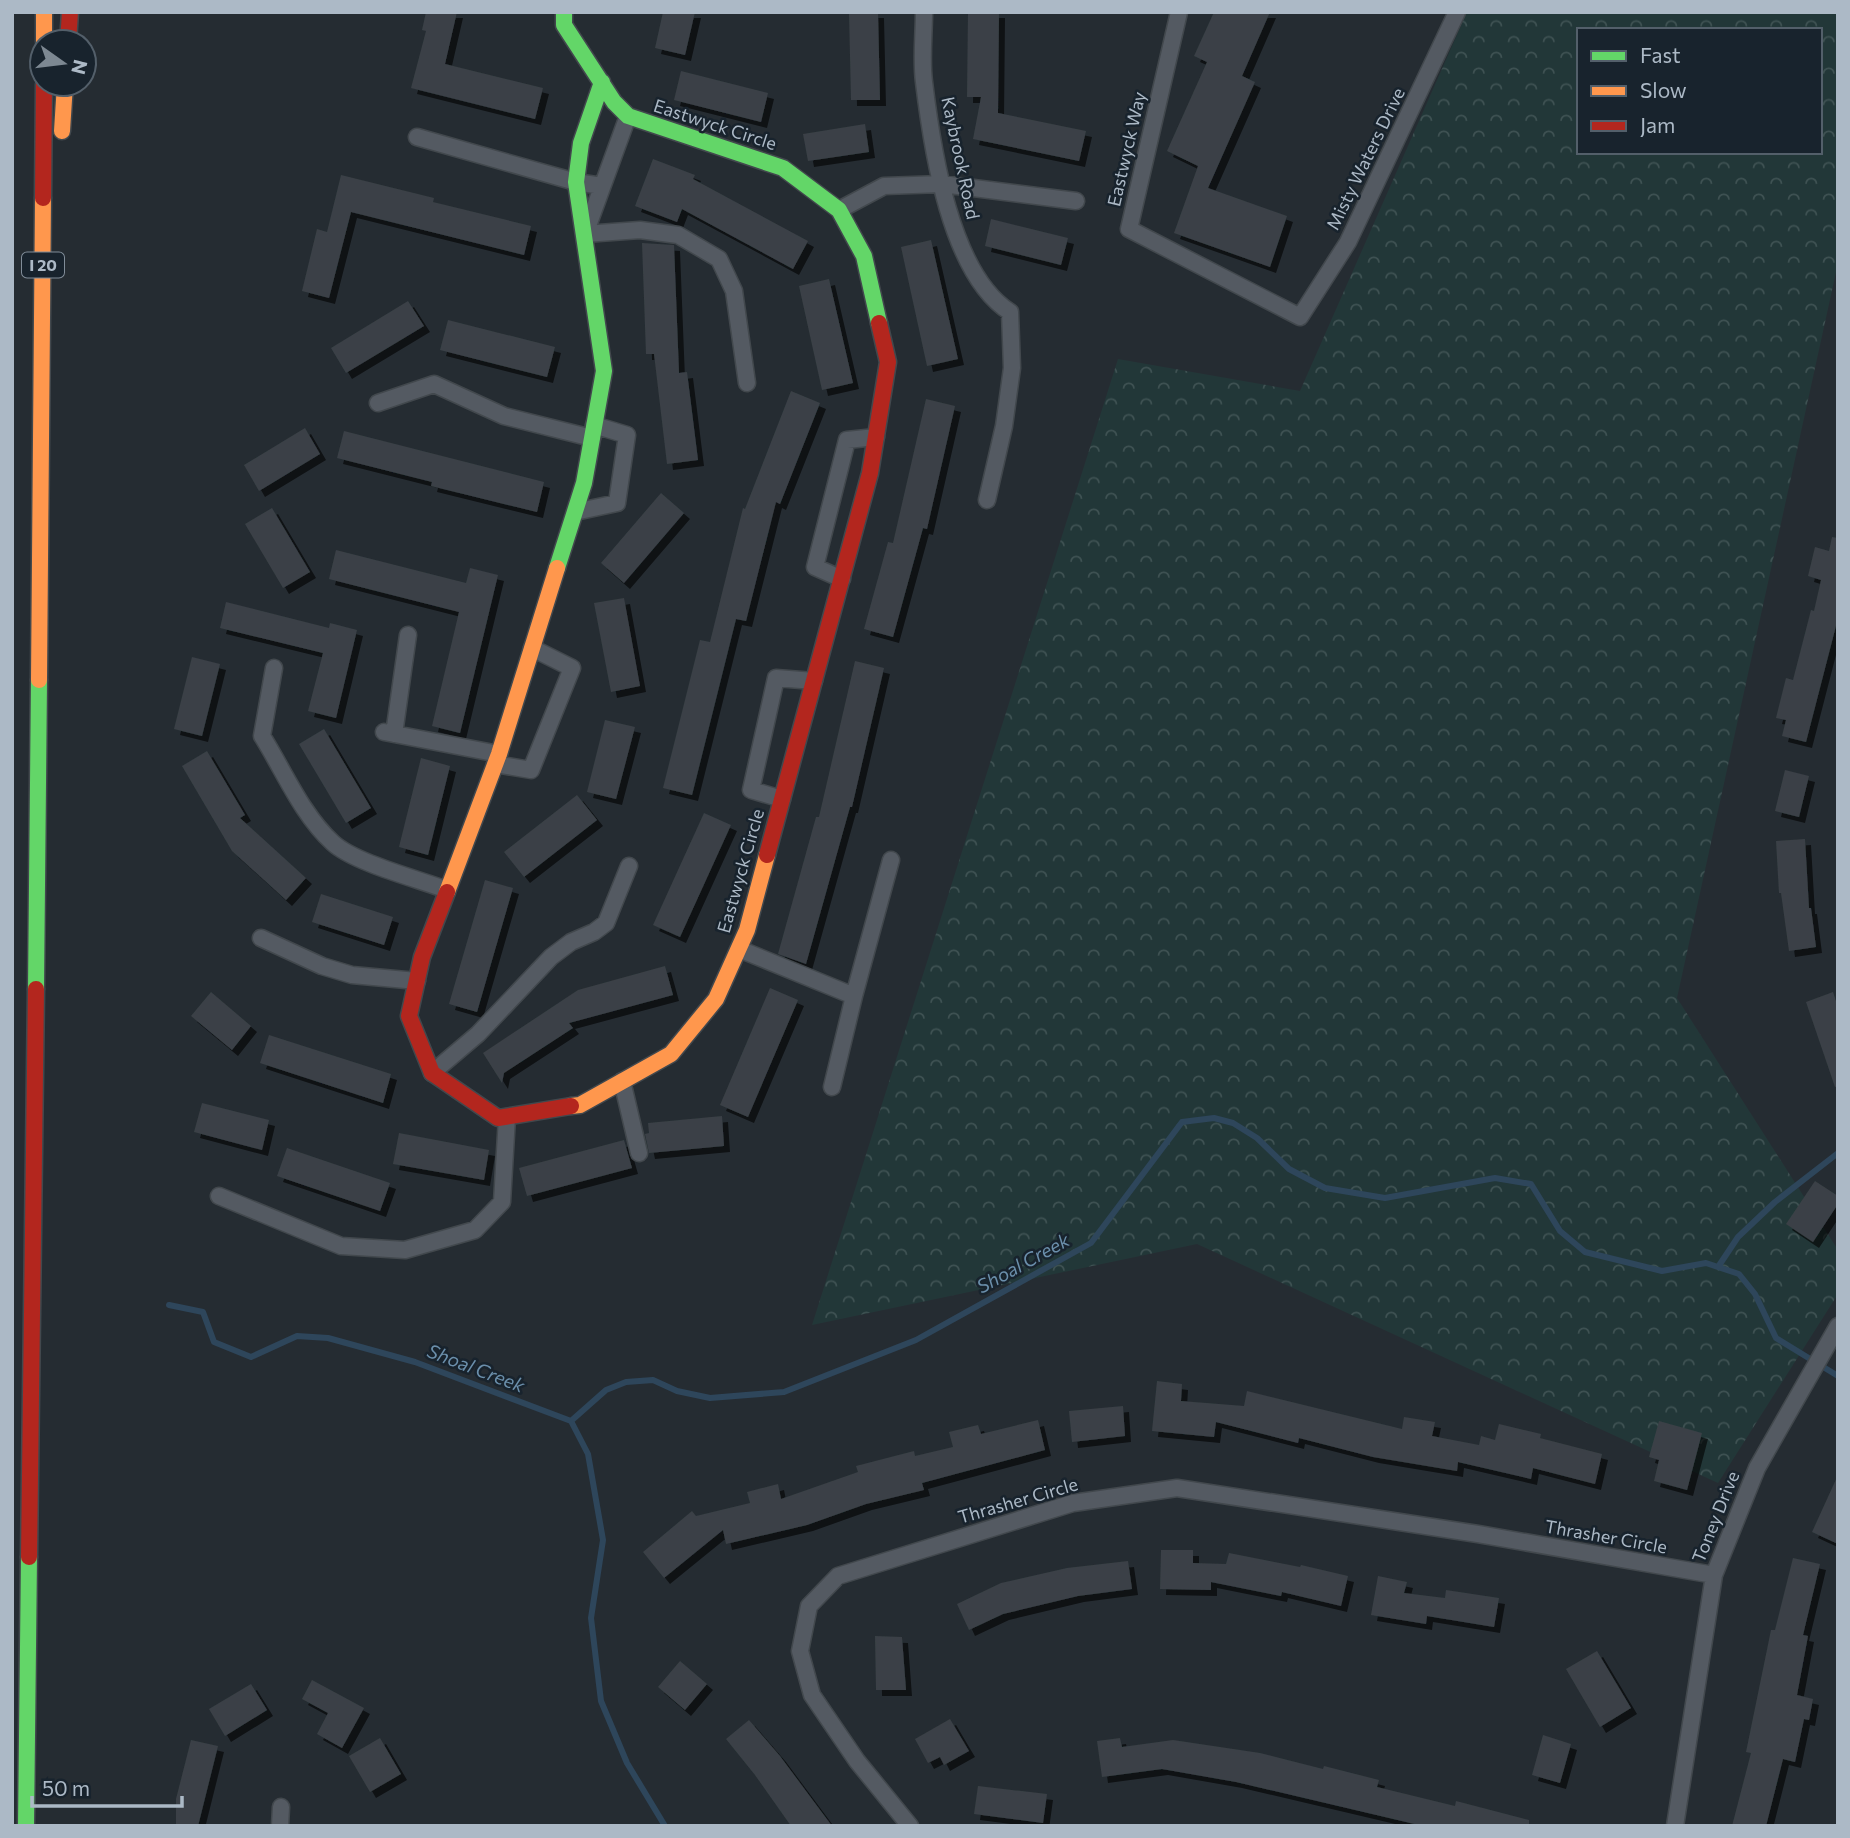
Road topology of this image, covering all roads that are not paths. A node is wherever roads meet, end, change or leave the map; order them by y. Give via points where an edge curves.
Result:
1 (564, 12) edge
2 (924, 12) edge
3 (1178, 12) edge
4 (1457, 12) edge
5 (602, 82) junction
6 (44, 98) edge
7 (64, 98) edge
8 (628, 116) junction
9 (417, 137) dead end
10 (61, 153) dead end
11 (59, 181) dead end
12 (576, 182) junction
13 (942, 184) junction
14 (602, 186) junction
15 (1076, 201) dead end
16 (839, 210) junction
17 (585, 234) junction
18 (1300, 317) joint
19 (747, 383) dead end
20 (378, 403) dead end
21 (593, 431) junction
22 (876, 437) junction
23 (42, 446) junction
24 (987, 500) dead end
25 (575, 512) junction
26 (842, 579) junction
27 (408, 635) dead end
28 (532, 648) junction
29 (274, 668) dead end
30 (814, 681) junction
31 (497, 759) junction
32 (782, 799) junction
33 (891, 860) dead end
34 (629, 866) dead end
35 (447, 890) junction
36 (261, 938) dead end
37 (738, 949) junction
38 (417, 981) junction
39 (854, 996) junction
40 (432, 1073) junction
41 (622, 1082) junction
42 (832, 1087) dead end
43 (507, 1117) junction
44 (639, 1153) dead end
45 (219, 1196) dead end
46 (1838, 1326) edge
47 (1714, 1575) junction
48 (281, 1807) dead end
49 (26, 1826) edge
50 (281, 1826) edge
51 (910, 1826) edge
52 (1675, 1826) edge

1 - 5 main road via 564,25
2 - 13 street, Kaybrook Road via 924,80
3 - 18 street, Eastwyck Way via 1129,229
4 - 18 street, Misty Waters Drive via 1348,242
5 - 8 main road
5 - 12 main road via 581,143
6 - 23 main road, I 20
7 - 10 main road
8 - 14 street, Eastwyck Circle
8 - 16 main road, Eastwyck Circle via 783,168
9 - 12 street
11 - 23 main road
12 - 14 street
12 - 17 main road
13 - 15 street
13 - 16 street via 884,186
13 - 24 street, Kaybrook Road via 969,264 996,303 1010,312 1010,380
14 - 17 street, Eastwyck Circle
16 - 22 main road, Eastwyck Circle via 864,256 888,362
17 - 19 street via 640,230 678,235 719,259 734,291
17 - 21 main road, Eastwyck Circle via 604,371
20 - 21 street via 434,384 504,416
21 - 25 main road, Eastwyck Circle
21 - 25 street via 627,435 617,503
22 - 26 main road, Eastwyck Circle
22 - 26 street via 847,440 815,567
23 - 49 main road, I 20
25 - 28 main road, Eastwyck Circle
26 - 30 main road, Eastwyck Circle
27 - 31 street via 389,733
28 - 31 main road, Eastwyck Circle
28 - 31 street via 572,668 531,770
29 - 35 street via 262,736 308,813 334,844 372,864
30 - 32 main road, Eastwyck Circle
30 - 32 street via 776,678 751,790
31 - 35 main road, Eastwyck Circle
32 - 37 main road, Eastwyck Circle
33 - 39 street
34 - 40 street via 606,923 551,957 478,1034
35 - 38 main road, Eastwyck Circle
36 - 38 street via 352,975
37 - 39 street
37 - 41 main road, Eastwyck Circle via 716,999 671,1054
38 - 40 main road, Eastwyck Circle via 409,1016
39 - 42 street
40 - 43 main road via 498,1118
41 - 43 main road, Eastwyck Circle via 580,1105
41 - 44 street
43 - 45 street via 502,1202 475,1230 405,1250 341,1246
46 - 47 street, Toney Drive via 1757,1468
47 - 51 street, Thrasher Circle via 1177,1488 1073,1503 838,1577 809,1605 800,1651 812,1695 857,1761
47 - 52 street, Toney Drive
48 - 50 street

